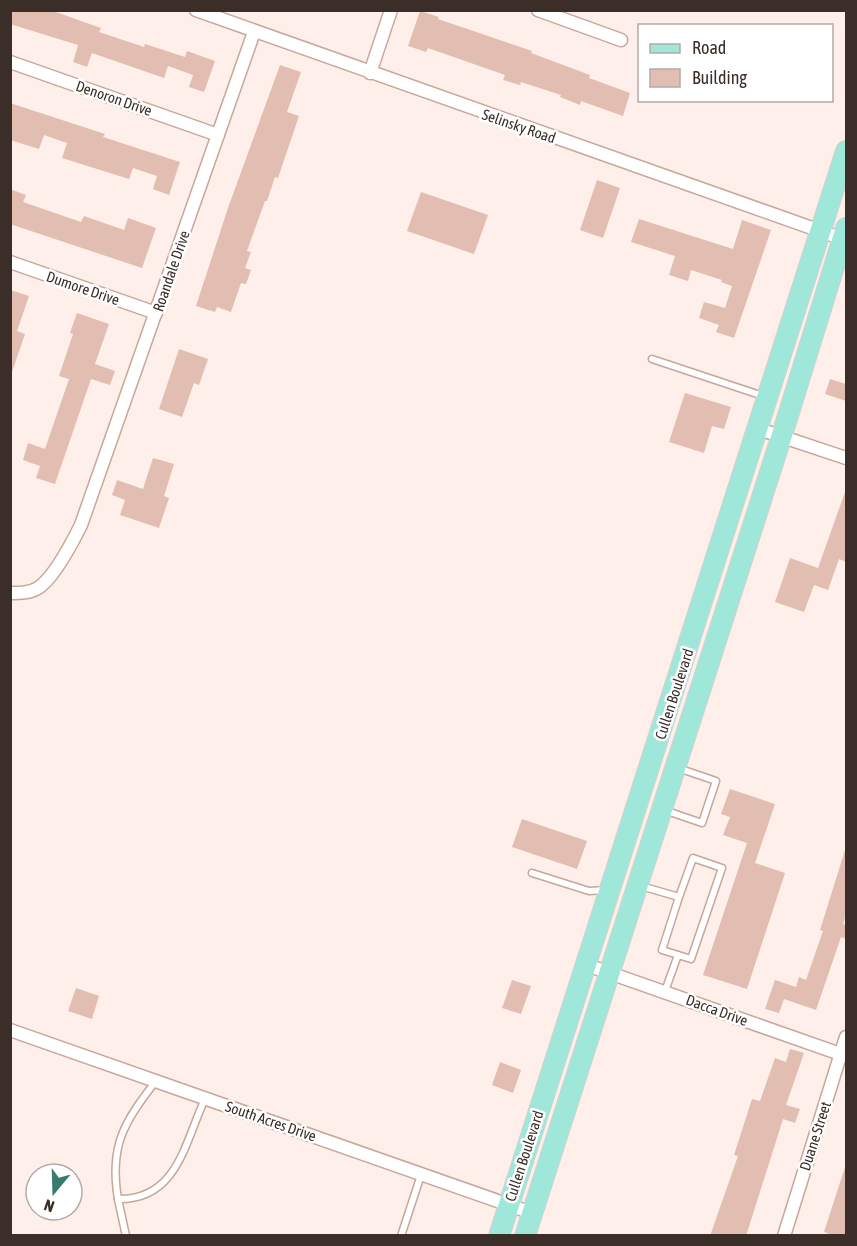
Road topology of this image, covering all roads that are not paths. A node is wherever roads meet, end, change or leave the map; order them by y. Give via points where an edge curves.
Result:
1 (196, 10) edge
2 (391, 10) edge
3 (538, 10) edge
4 (254, 32) junction
5 (621, 40) dead end
6 (10, 62) edge
7 (370, 73) junction
8 (218, 135) junction
9 (846, 151) edge
10 (822, 231) junction
11 (845, 234) edge
12 (10, 262) edge
13 (156, 313) junction
14 (652, 358) dead end
15 (767, 398) junction
16 (756, 428) junction
17 (782, 435) junction
18 (846, 458) edge
19 (10, 593) edge
20 (704, 601) junction
21 (727, 609) junction
22 (649, 769) junction
23 (673, 772) junction
24 (662, 809) junction
25 (532, 873) dead end
26 (637, 885) junction
27 (611, 889) junction
28 (679, 897) junction
29 (678, 955) junction
30 (587, 965) junction
31 (610, 972) junction
32 (665, 992) junction
33 (10, 1030) edge
34 (846, 1037) edge
35 (844, 1055) edge
36 (156, 1081) junction
37 (205, 1098) junction
38 (421, 1174) junction
39 (118, 1199) junction
40 (508, 1205) junction
41 (532, 1213) junction
42 (126, 1236) edge
43 (401, 1236) edge
44 (499, 1236) edge
45 (525, 1236) edge
46 (784, 1236) edge

1 - 4 street, Selinsky Road
2 - 7 street
3 - 5 street
4 - 7 street, Selinsky Road
4 - 8 street, Roandale Drive
6 - 8 street, Denoron Drive
7 - 10 street, Selinsky Road
8 - 13 street, Roandale Drive
9 - 10 main road, Cullen Boulevard
10 - 11 street, Selinsky Road
10 - 15 main road, Cullen Boulevard
11 - 17 main road, Cullen Boulevard
12 - 13 street, Dumore Drive
13 - 19 street, Roandale Drive via 87,510 70,546 39,588
14 - 15 lane
15 - 16 main road, Cullen Boulevard
16 - 17 street
16 - 20 main road, Cullen Boulevard
17 - 18 street
17 - 21 main road, Cullen Boulevard
20 - 21 main road
20 - 22 main road, Cullen Boulevard
21 - 23 main road, Cullen Boulevard
22 - 23 main road
22 - 27 main road, Cullen Boulevard
23 - 24 main road, Cullen Boulevard
23 - 24 lane via 716,781 702,823
24 - 26 main road, Cullen Boulevard
25 - 27 lane via 589,891
26 - 28 lane
26 - 31 main road, Cullen Boulevard
27 - 30 main road, Cullen Boulevard
28 - 29 lane via 662,950
28 - 29 lane via 693,858 722,868 691,959
29 - 32 lane
30 - 31 street, Dacca Drive
30 - 40 main road, Cullen Boulevard
31 - 32 street, Dacca Drive
31 - 41 main road, Cullen Boulevard
32 - 35 street, Dacca Drive
33 - 36 street, South Acres Drive
34 - 35 street, Duane Street
35 - 46 street, Duane Street
36 - 37 street, South Acres Drive
36 - 39 lane via 121,1134 114,1168
37 - 38 street, South Acres Drive
37 - 39 lane via 173,1173 158,1187 132,1200
38 - 40 street, South Acres Drive
38 - 43 lane
39 - 42 lane
40 - 41 street, South Acres Drive
40 - 44 main road, Cullen Boulevard
41 - 45 main road, Cullen Boulevard

